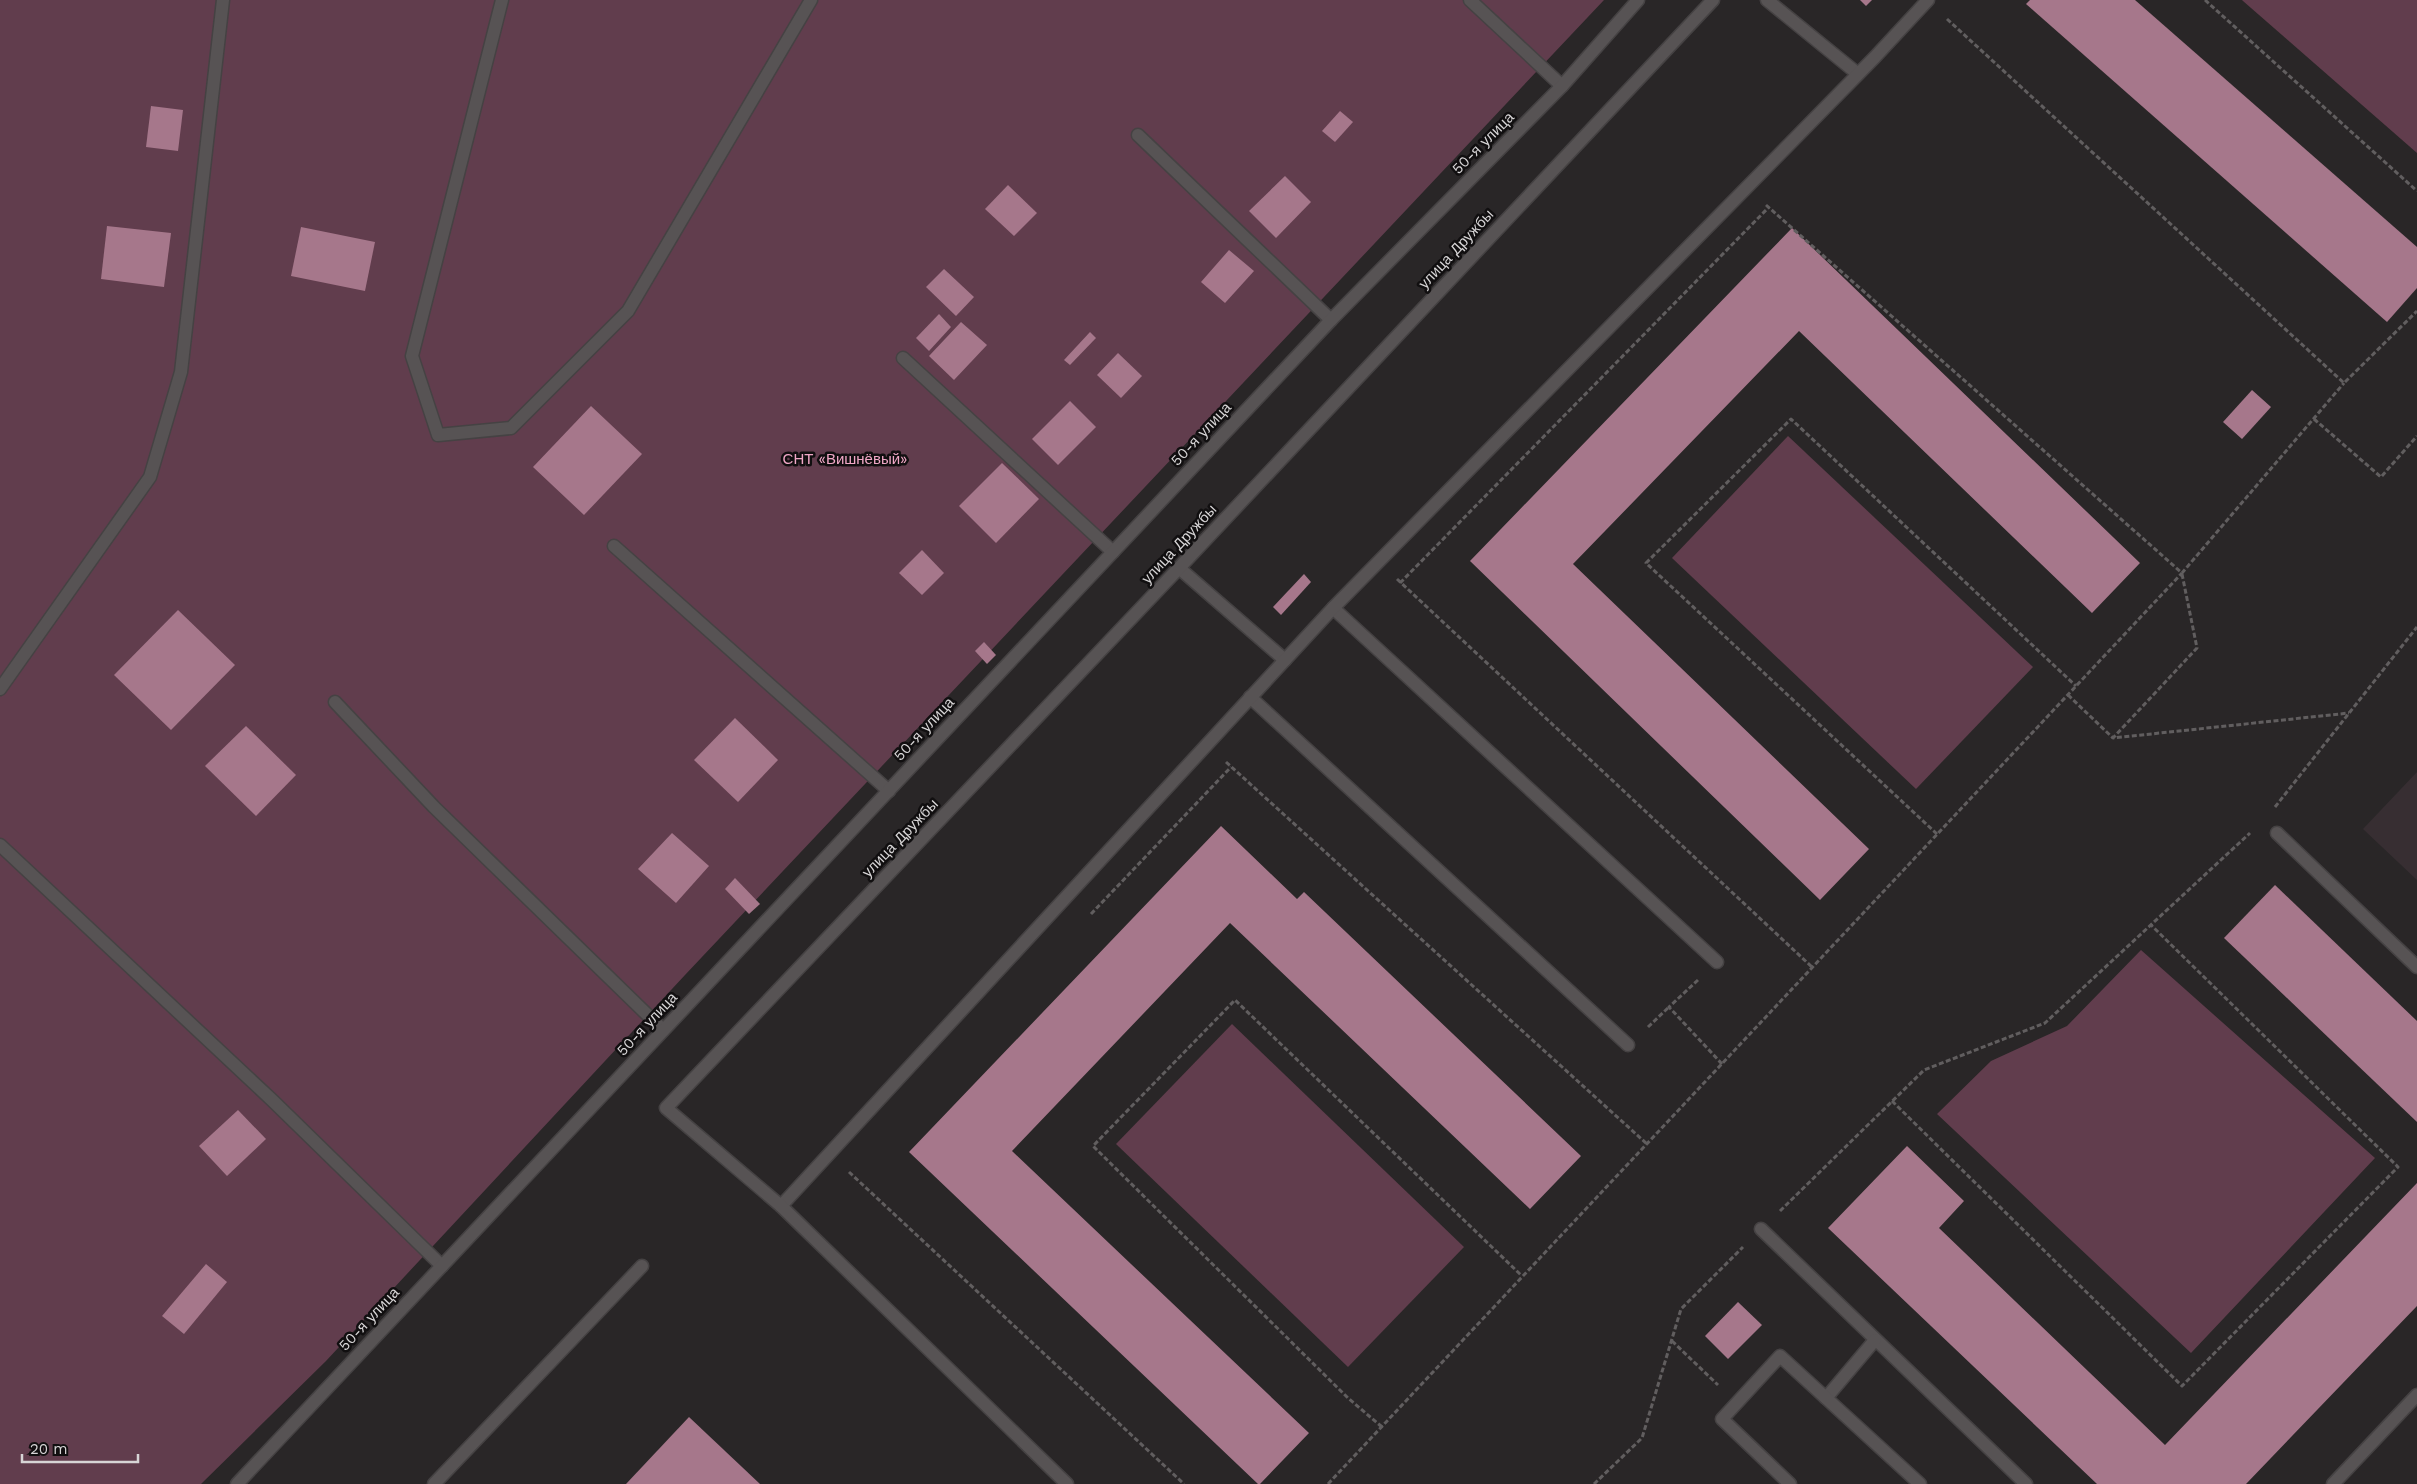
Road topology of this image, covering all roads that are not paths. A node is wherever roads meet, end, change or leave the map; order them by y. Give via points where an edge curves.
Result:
1 (223, 0) edge
2 (502, 0) edge
3 (811, 0) edge
4 (1470, 0) edge
5 (1638, 0) edge
6 (1713, 0) edge
7 (1767, 0) edge
8 (1928, 1) edge
9 (1858, 74) junction
10 (1562, 86) junction
11 (1138, 135) dead end
12 (1331, 320) junction
13 (903, 358) dead end
14 (614, 546) dead end
15 (1113, 552) junction
16 (1179, 568) junction
17 (1332, 608) junction
18 (1284, 660) junction
19 (0, 689) edge
20 (1250, 697) junction
21 (335, 702) dead end
22 (889, 791) junction
23 (2277, 832) dead end
24 (0, 845) edge
25 (1717, 962) road end
26 (2417, 967) edge
27 (663, 1030) junction
28 (1628, 1045) dead end
29 (781, 1206) junction
30 (1761, 1230) road end
31 (442, 1266) junction
32 (642, 1266) dead end
33 (1875, 1340) junction
34 (2417, 1395) edge
35 (1826, 1398) junction
36 (237, 1484) edge
37 (434, 1484) edge
38 (1067, 1484) edge
39 (1790, 1484) edge
40 (1920, 1484) edge
41 (2026, 1484) edge
42 (2333, 1484) edge

1 - 19 street via 181,372 150,478
2 - 3 street via 412,356 438,435 510,428 628,311
4 - 10 street
5 - 10 street, 50-я улица
6 - 16 street, улица Дружбы
7 - 9 street
8 - 9 street
9 - 17 street
10 - 12 street, 50-я улица
11 - 12 street
12 - 15 street, 50-я улица
13 - 15 street
14 - 22 street
15 - 22 street, 50-я улица
16 - 18 street
16 - 29 street, улица Дружбы via 666,1108
17 - 18 street
17 - 25 street
18 - 20 street
20 - 28 street
20 - 29 street
21 - 27 street via 434,807
22 - 27 street, 50-я улица
23 - 26 street
24 - 31 street via 272,1100
27 - 31 street, 50-я улица
29 - 38 street
30 - 33 street
31 - 36 street, 50-я улица
32 - 37 street
33 - 35 street
33 - 41 street
34 - 42 street
35 - 39 street via 1780,1356 1722,1419
35 - 40 street

